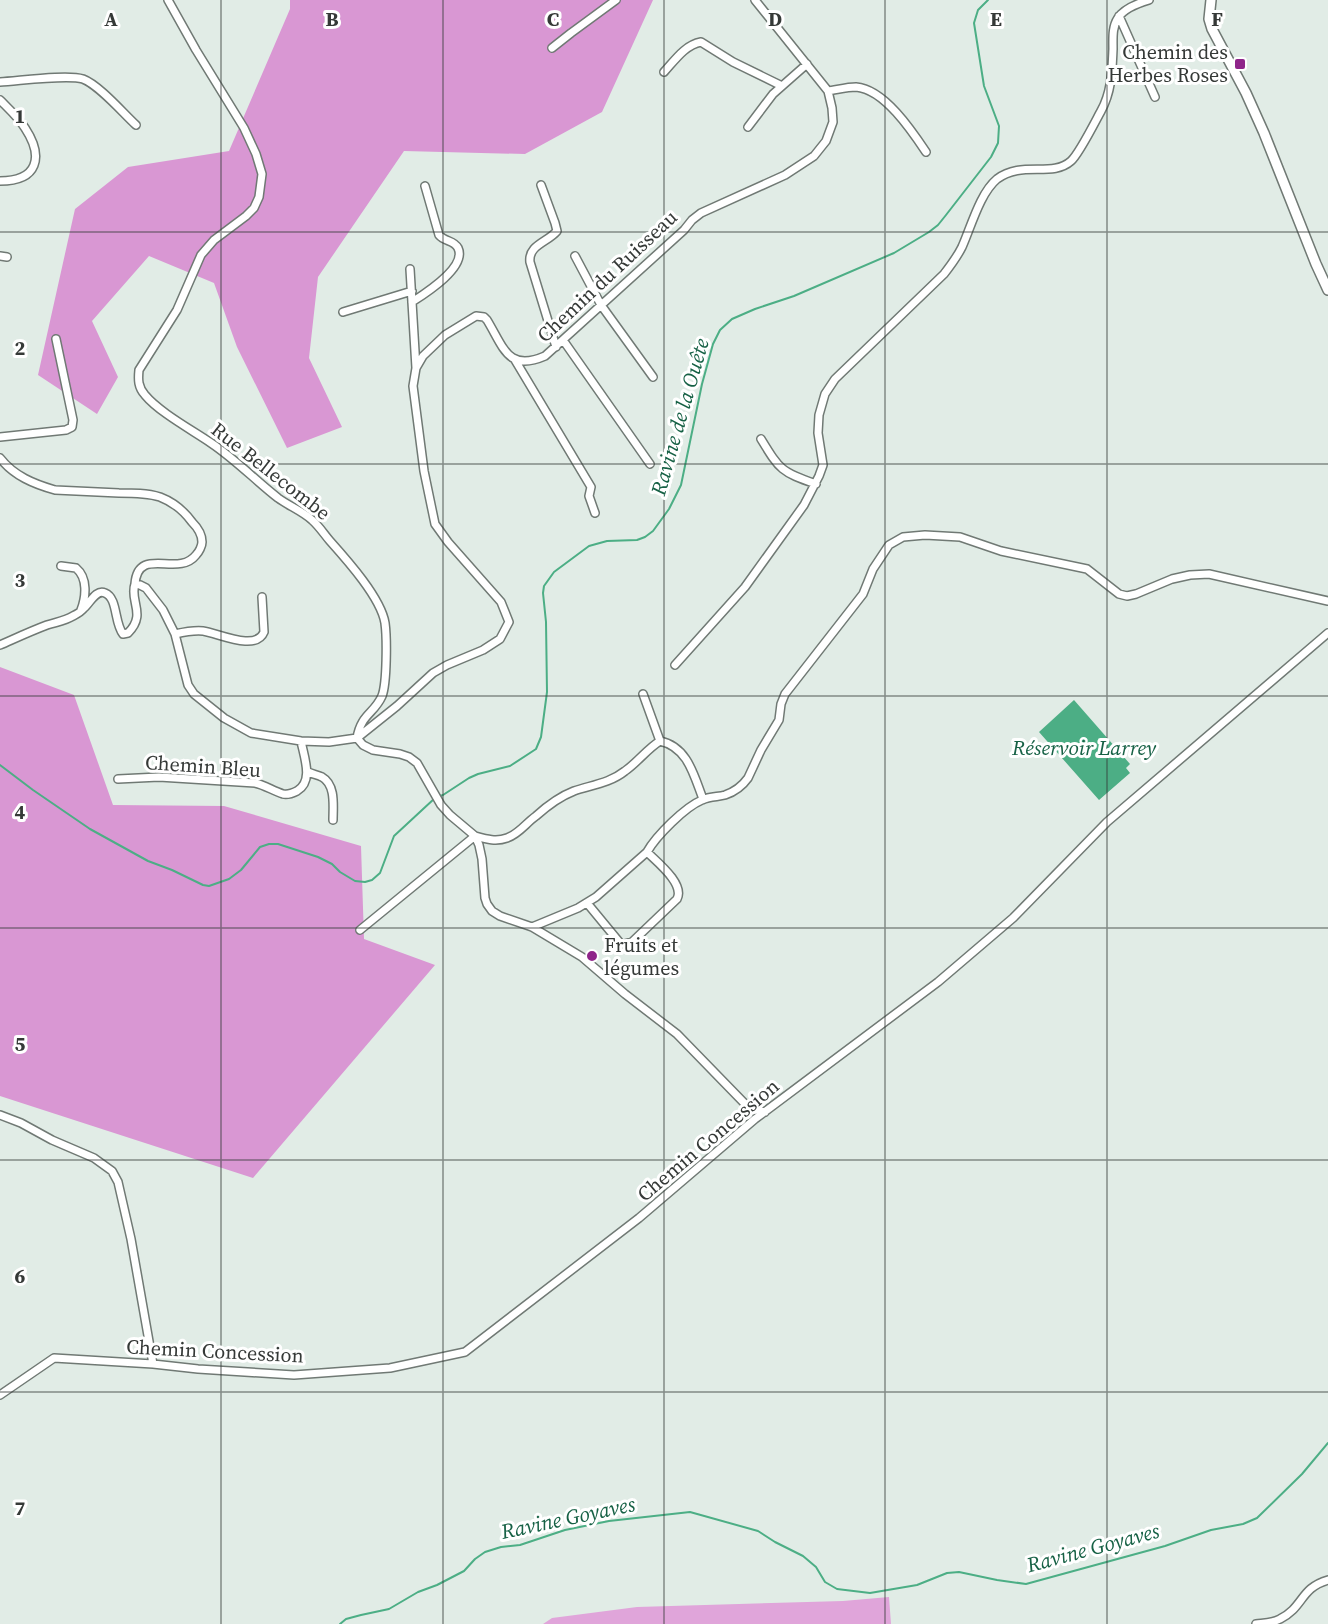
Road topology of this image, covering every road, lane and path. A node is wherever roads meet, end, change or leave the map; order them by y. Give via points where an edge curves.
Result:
1 (168, 0) edge
2 (615, 0) edge
3 (755, 0) edge
4 (1149, 0) edge
5 (1211, 0) edge
6 (1119, 16) junction
7 (552, 48) dead end
8 (807, 64) junction
9 (664, 72) dead end
10 (0, 82) edge
11 (782, 86) junction
12 (828, 91) junction
13 (1155, 97) dead end
14 (0, 100) edge
15 (136, 125) dead end
16 (748, 127) dead end
17 (926, 152) dead end
18 (0, 181) edge
19 (541, 185) dead end
20 (425, 186) dead end
21 (575, 256) dead end
22 (410, 268) dead end
23 (1328, 290) edge
24 (412, 291) junction
25 (412, 302) junction
26 (601, 304) junction
27 (343, 312) dead end
28 (56, 339) dead end
29 (563, 340) junction
30 (556, 347) junction
31 (515, 360) junction
32 (416, 368) junction
33 (653, 377) dead end
34 (0, 437) edge
35 (761, 439) dead end
36 (0, 458) edge
37 (650, 464) dead end
38 (816, 484) junction
39 (595, 513) dead end
40 (61, 566) dead end
41 (135, 584) junction
42 (262, 597) dead end
43 (1328, 601) edge
44 (78, 614) junction
45 (1328, 633) edge
46 (175, 634) junction
47 (0, 645) edge
48 (675, 665) dead end
49 (643, 694) dead end
50 (357, 738) junction
51 (301, 741) junction
52 (660, 741) junction
53 (308, 772) junction
54 (118, 779) dead end
55 (703, 799) junction
56 (333, 820) dead end
57 (475, 836) junction
58 (647, 852) junction
59 (587, 903) junction
60 (532, 927) junction
61 (360, 930) dead end
62 (765, 1112) junction
63 (0, 1115) edge
64 (153, 1364) junction
65 (0, 1395) edge
66 (1328, 1580) edge
67 (1256, 1624) edge

1 - 50 street, Rue Bellecombe via 244,128 262,174 254,208 201,255 177,310 139,370 138,381 152,403 312,519 356,571 379,606 385,624 384,686 382,696 359,726
2 - 7 street
3 - 8 street, Chemin du Ruisseau
4 - 6 street
5 - 23 street via 1212,29 1264,133
6 - 13 street
6 - 38 street via 1114,29 1108,95 1076,155 1059,168 1028,168 997,180 987,191 955,261 835,378 819,415 823,465
8 - 11 street
8 - 12 street, Chemin du Ruisseau
9 - 11 street via 685,50 701,42
10 - 15 street via 71,77 83,80 94,85
11 - 16 street
12 - 17 street via 856,87 870,91 905,121
12 - 26 street, Chemin du Ruisseau via 833,122 826,141 814,156 785,175 700,213
14 - 18 street via 25,128 33,144 34,160 28,175
19 - 30 street via 556,231 529,255
20 - 25 street via 439,235 453,242 459,252 458,260 435,287
21 - 26 street
22 - 24 street
24 - 25 street
24 - 27 street
25 - 32 street
26 - 29 street, Chemin du Ruisseau
26 - 33 street
28 - 34 street via 72,427
29 - 30 street, Chemin du Ruisseau
29 - 37 street
30 - 31 street, Chemin du Ruisseau via 532,362
31 - 32 street via 487,320 476,316 445,335
31 - 39 street via 591,487 589,496
32 - 50 street via 413,386 435,524 501,602 509,622 500,639 433,673
35 - 38 street via 783,470
36 - 41 street via 15,473 40,486 148,494 171,502 186,513 202,542 195,557 182,564 150,563 136,575
38 - 48 street via 745,587
40 - 44 street via 76,568 83,576 84,601
41 - 44 street via 137,612 128,633 120,630 114,604 105,593 92,598
41 - 46 street via 146,588
42 - 46 street via 264,633 259,639 240,641 202,631
43 - 55 street via 1209,574 1172,579 1126,596 1087,569 1001,551 960,537 903,537 885,550 863,594 791,684 781,704 779,720 748,778 728,794
44 - 47 street
45 - 62 street, Chemin Concession via 1107,822 1013,918 938,982
46 - 51 street via 188,685 194,694 251,733
49 - 52 street
50 - 51 street
50 - 57 street via 363,746 409,757 417,763 441,805
51 - 53 street
52 - 55 street via 681,752
52 - 57 street via 612,780 573,792 509,837 499,840
53 - 54 street, Chemin Bleu via 300,789 288,794 255,783 159,777
53 - 56 street via 330,783
55 - 58 street via 661,833
57 - 60 street via 487,904 500,916
57 - 61 street
58 - 59 street
58 - 59 street via 673,879 680,895 632,942 620,943
59 - 60 street
60 - 62 street via 582,957 677,1034 750,1109
62 - 64 street, Chemin Concession via 639,1218 465,1352 390,1368 294,1375
63 - 64 street via 94,1158 112,1171 131,1239
64 - 65 street, Chemin Concession via 54,1358
66 - 67 street via 1314,1585 1298,1605 1278,1620

